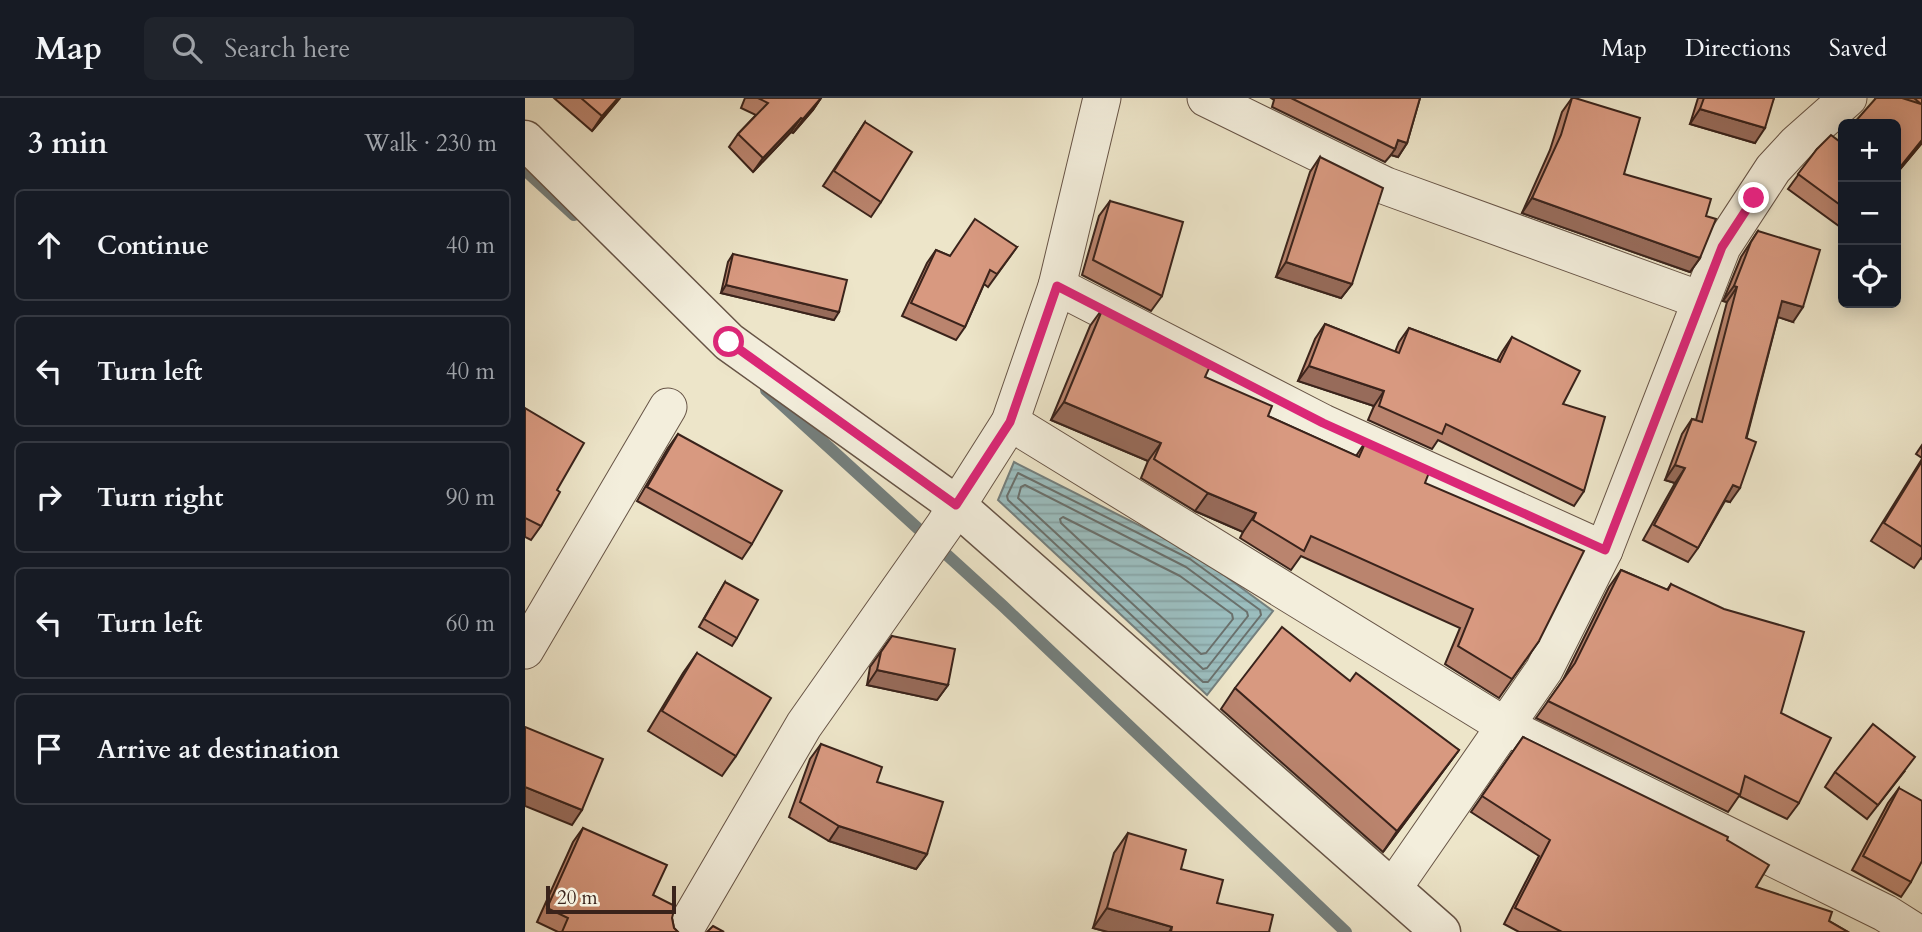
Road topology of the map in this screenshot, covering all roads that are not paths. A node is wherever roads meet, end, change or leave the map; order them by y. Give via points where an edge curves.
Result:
1 (1102, 98) edge
2 (1206, 98) edge
3 (1848, 98) edge
4 (525, 140) edge
5 (1057, 286) junction
6 (1700, 300) junction
7 (669, 407) dead end
8 (1010, 422) junction
9 (950, 516) junction
10 (1605, 550) junction
11 (525, 650) edge
12 (1505, 726) junction
13 (1394, 888) junction
14 (1876, 923) edge
15 (683, 932) edge
16 (1441, 932) edge
17 (1915, 932) edge

1 - 5 street
2 - 6 street via 1386,186
3 - 6 street via 1773,169 1722,247
4 - 9 street via 729,342
5 - 8 street
5 - 10 street via 1323,423
6 - 10 street
7 - 11 street
8 - 9 street
8 - 12 street
9 - 13 street
9 - 15 street via 804,725
10 - 12 street via 1544,670
12 - 13 street
12 - 14 street
13 - 16 street
14 - 17 street

